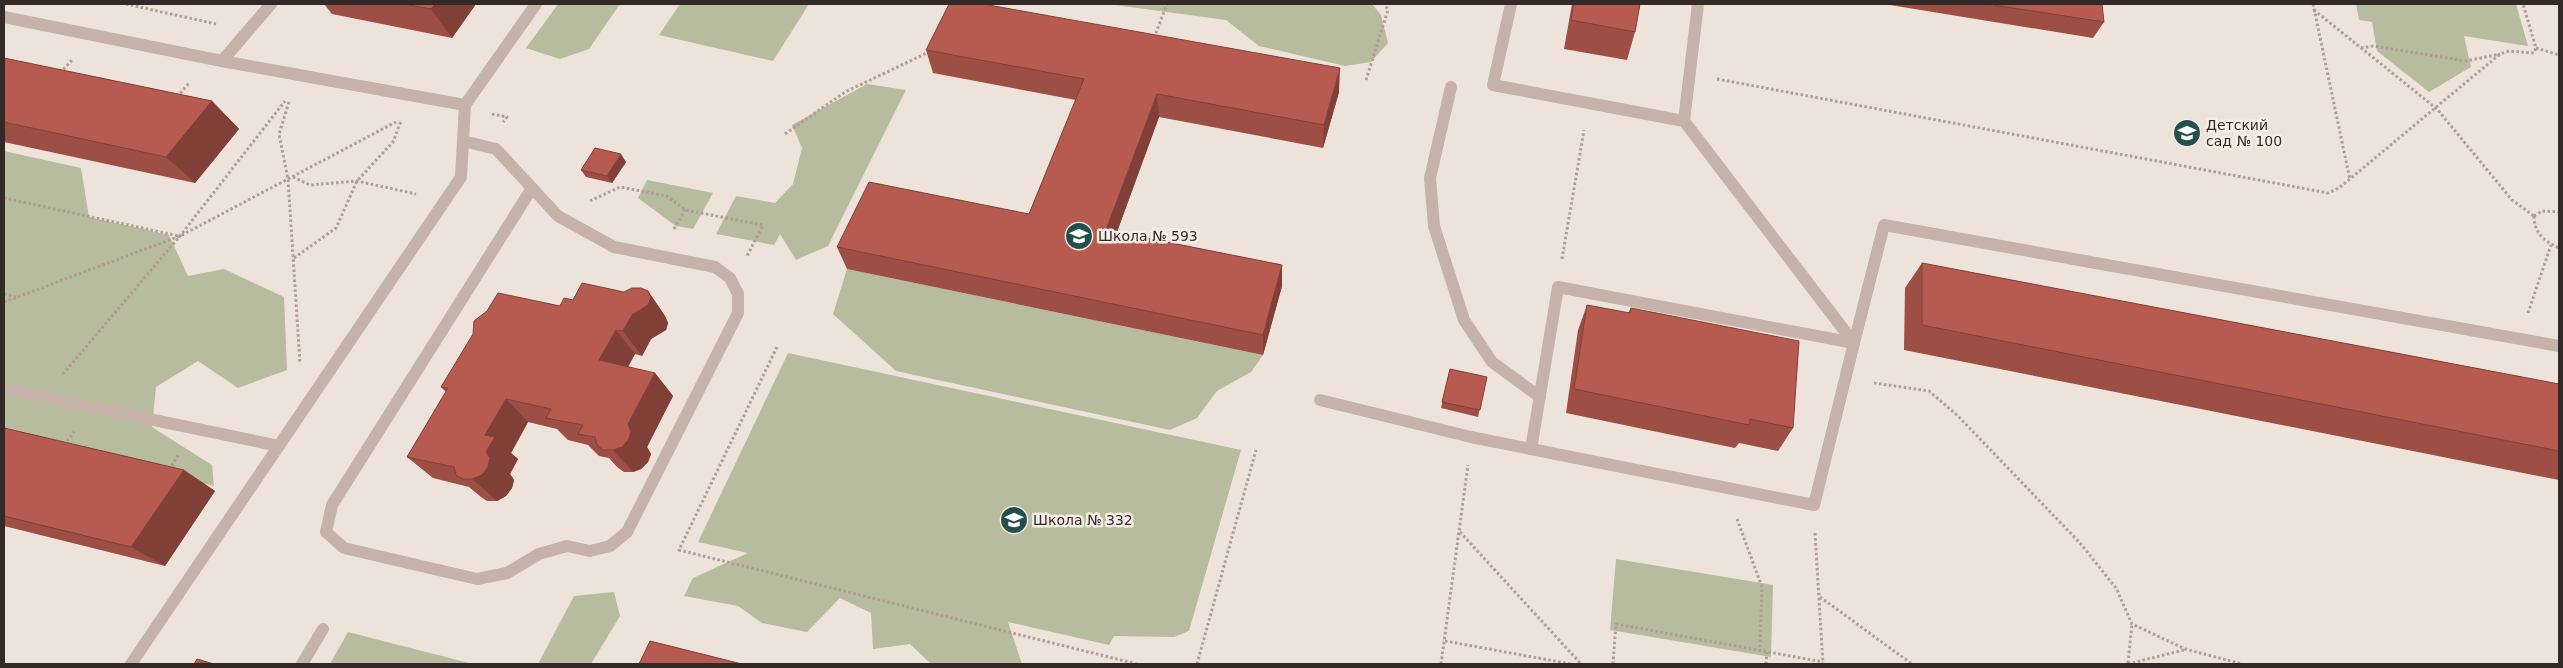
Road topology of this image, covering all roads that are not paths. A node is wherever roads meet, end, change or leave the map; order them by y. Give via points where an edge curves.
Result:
1 (271, 4) edge
2 (536, 4) edge
3 (1511, 4) edge
4 (1698, 4) edge
5 (4, 17) edge
6 (222, 61) junction
7 (1451, 87) dead end
8 (465, 105) junction
9 (1684, 121) junction
10 (464, 141) junction
11 (532, 187) junction
12 (1854, 343) junction
13 (2559, 346) edge
14 (4, 389) edge
15 (1540, 397) junction
16 (1320, 400) dead end
17 (279, 446) junction
18 (1531, 449) junction
19 (323, 629) dead end
20 (131, 664) edge
21 (302, 664) edge

1 - 6 lane
2 - 8 lane
3 - 9 lane via 1493,85
4 - 9 lane
5 - 6 lane
6 - 8 lane
7 - 15 lane via 1430,178 1434,226 1464,320 1492,362
8 - 10 lane
9 - 12 lane
10 - 11 lane via 496,149
10 - 17 lane via 461,177
11 - 11 lane via 332,505 326,532 344,548 477,579 507,572 539,554 567,546 590,551 610,546 627,532 738,313 738,294 730,278 715,268 614,247 558,216
12 - 13 lane via 1884,225
12 - 15 lane via 1558,287
12 - 18 lane via 1814,505
14 - 17 lane
15 - 18 lane
16 - 18 lane
17 - 20 lane
19 - 21 lane

